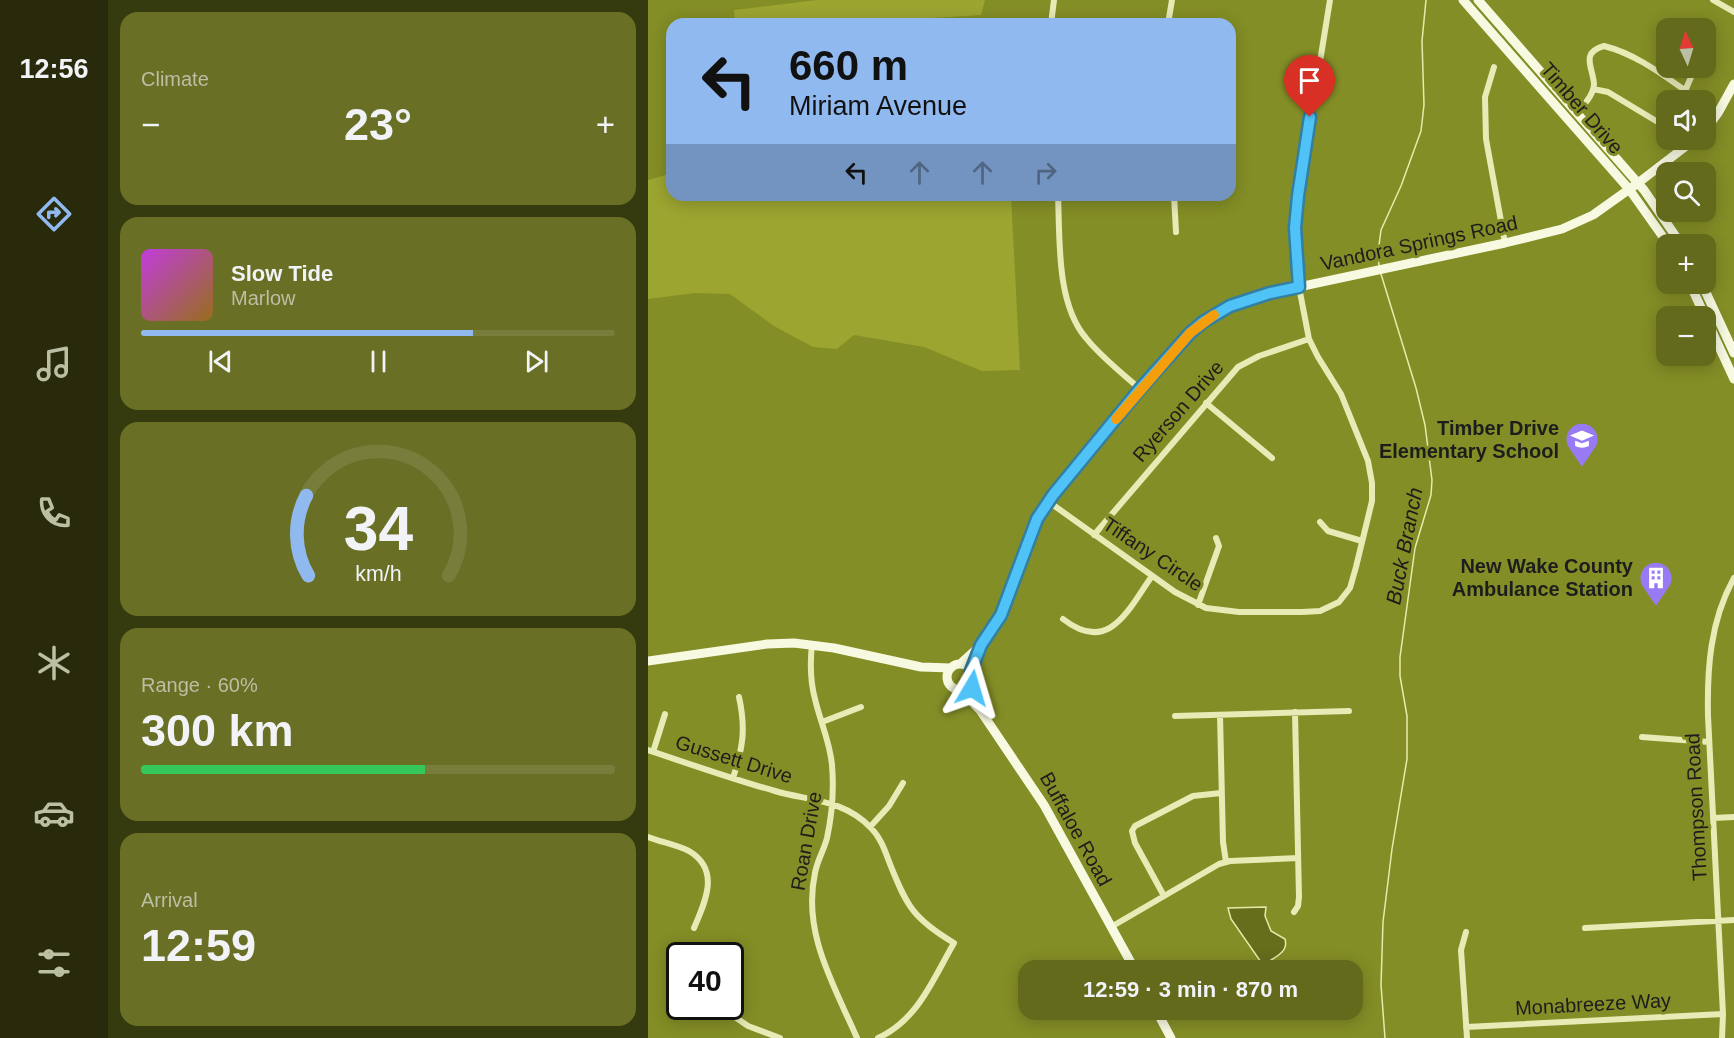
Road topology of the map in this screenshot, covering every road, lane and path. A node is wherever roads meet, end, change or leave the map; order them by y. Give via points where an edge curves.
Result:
1 (1054, 0) edge
2 (1172, 0) edge
3 (1330, 0) edge
4 (1463, 0) edge
5 (1478, 0) edge
6 (1713, 0) edge
7 (1734, 12) edge
8 (1052, 18) edge
9 (1169, 18) edge
10 (1494, 67) dead end
11 (1734, 84) edge
12 (1593, 89) junction
13 (1684, 90) edge
14 (1576, 113) junction
15 (1718, 113) joint
16 (1716, 116) edge
17 (1656, 121) edge
18 (1681, 150) edge
19 (1638, 183) junction
20 (1629, 189) junction
21 (1058, 201) edge
22 (1174, 201) edge
23 (1176, 232) dead end
24 (1661, 234) edge
25 (1674, 234) edge
26 (1505, 243) junction
27 (1299, 287) junction
28 (1695, 294) edge
29 (1707, 294) edge
30 (1309, 339) junction
31 (1734, 353) edge
32 (1734, 379) edge
33 (1140, 389) junction
34 (1206, 403) junction
35 (1272, 458) dead end
36 (1048, 502) junction
37 (1320, 522) dead end
38 (1094, 535) junction
39 (1216, 538) dead end
40 (1362, 541) junction
41 (1152, 576) junction
42 (1734, 578) edge
43 (1198, 605) junction
44 (1063, 619) dead end
45 (812, 644) junction
46 (981, 645) junction
47 (648, 661) edge
48 (960, 664) junction
49 (921, 668) junction
50 (951, 668) junction
51 (971, 671) junction
52 (948, 681) junction
53 (972, 683) junction
54 (960, 690) junction
55 (739, 697) dead end
56 (861, 707) dead end
57 (980, 710) junction
58 (1349, 711) dead end
59 (1295, 712) junction
60 (665, 714) dead end
61 (1220, 715) junction
62 (1175, 716) dead end
63 (822, 722) junction
64 (1642, 737) dead end
65 (1709, 742) junction
66 (651, 751) edge
67 (734, 777) junction
68 (903, 783) dead end
69 (1221, 793) junction
70 (832, 803) junction
71 (1734, 817) edge
72 (1713, 818) junction
73 (870, 827) junction
74 (648, 837) edge
75 (1298, 858) junction
76 (1226, 862) junction
77 (1164, 896) junction
78 (1294, 912) dead end
79 (1734, 920) edge
80 (1719, 921) junction
81 (1111, 927) junction
82 (694, 928) dead end
83 (1585, 928) dead end
84 (1466, 932) dead end
85 (1129, 960) edge
86 (1723, 1014) junction
87 (739, 1020) edge
88 (1161, 1020) edge
89 (1466, 1027) junction
90 (780, 1038) edge
91 (857, 1038) edge
92 (878, 1038) edge
93 (1171, 1038) edge
94 (1467, 1038) edge
95 (1722, 1038) edge

1 - 8 street
2 - 9 street
3 - 27 street, Tiffany Circle via 1298,196 1295,228
4 - 20 street, Timber Drive
5 - 14 street, Timber Drive
6 - 7 street
10 - 26 street via 1485,97 1486,139
11 - 15 street
12 - 13 street via 1590,57 1594,50 1604,46 1639,60
12 - 14 street
12 - 17 street via 1608,92
14 - 19 street, Timber Drive
15 - 16 street
18 - 19 street, Vandora Springs Road
19 - 20 street, Vandora Springs Road
19 - 25 street, Timber Drive
20 - 24 street, Timber Drive
20 - 26 street, Vandora Springs Road via 1593,215 1562,229
21 - 33 street via 1064,292 1071,315 1085,338
22 - 23 street
26 - 27 street, Vandora Springs Road
27 - 30 street, Tiffany Circle
27 - 33 street, Vandora Springs Road via 1244,300 1203,322
28 - 32 street
29 - 31 street
30 - 34 street, Ryerson Drive via 1246,361
30 - 40 street, Tiffany Circle via 1341,394 1368,461 1372,501
33 - 36 street, Vandora Springs Road
34 - 35 street
34 - 38 street, Ryerson Drive
36 - 38 street, Tiffany Circle
36 - 46 street, Vandora Springs Road via 1037,519 1001,615
37 - 40 street via 1328,531
38 - 41 street, Tiffany Circle
39 - 43 street via 1219,546
40 - 43 street, Tiffany Circle via 1350,588 1339,602 1320,611 1239,612
41 - 43 street, Tiffany Circle
41 - 44 street via 1111,628 1096,633 1081,630
42 - 65 street, Thompson Road via 1712,640 1708,670
45 - 47 street via 767,645
45 - 49 street
45 - 63 street, Roan Drive via 811,679
46 - 48 street, Vandora Springs Road
46 - 51 street, Vandora Springs Road
48 - 50 street
48 - 51 street
49 - 50 street
49 - 52 street
50 - 52 street
51 - 53 street
52 - 54 street via 952,688
53 - 54 street
53 - 57 street, Buffaloe Road
54 - 57 street, Buffaloe Road
55 - 67 street via 744,731
56 - 63 street
57 - 81 street, Buffaloe Road via 1044,805
58 - 59 street
59 - 61 street
59 - 75 street
60 - 66 street
61 - 62 street
61 - 69 street
63 - 70 street, Roan Drive via 832,764
64 - 65 street
65 - 72 street, Thompson Road
66 - 67 street, Gussett Drive
67 - 70 street, Gussett Drive via 777,792
68 - 73 street
69 - 76 street
69 - 77 street via 1193,796 1132,831
70 - 73 street, Gussett Drive
70 - 91 street, Roan Drive via 811,906 822,958
71 - 72 street
72 - 80 street, Thompson Road
73 - 92 street, Gussett Drive via 879,838 909,908 954,944 915,1010
74 - 82 street via 689,852 700,862 707,876 706,898
75 - 76 street
75 - 78 street via 1299,897
76 - 77 street
77 - 81 street
79 - 80 street
80 - 83 street
80 - 86 street, Thompson Road
81 - 85 street, Buffaloe Road
84 - 89 street via 1461,950
86 - 89 street, Monabreeze Way
86 - 95 street, Thompson Road
87 - 90 street
88 - 93 street
89 - 94 street

